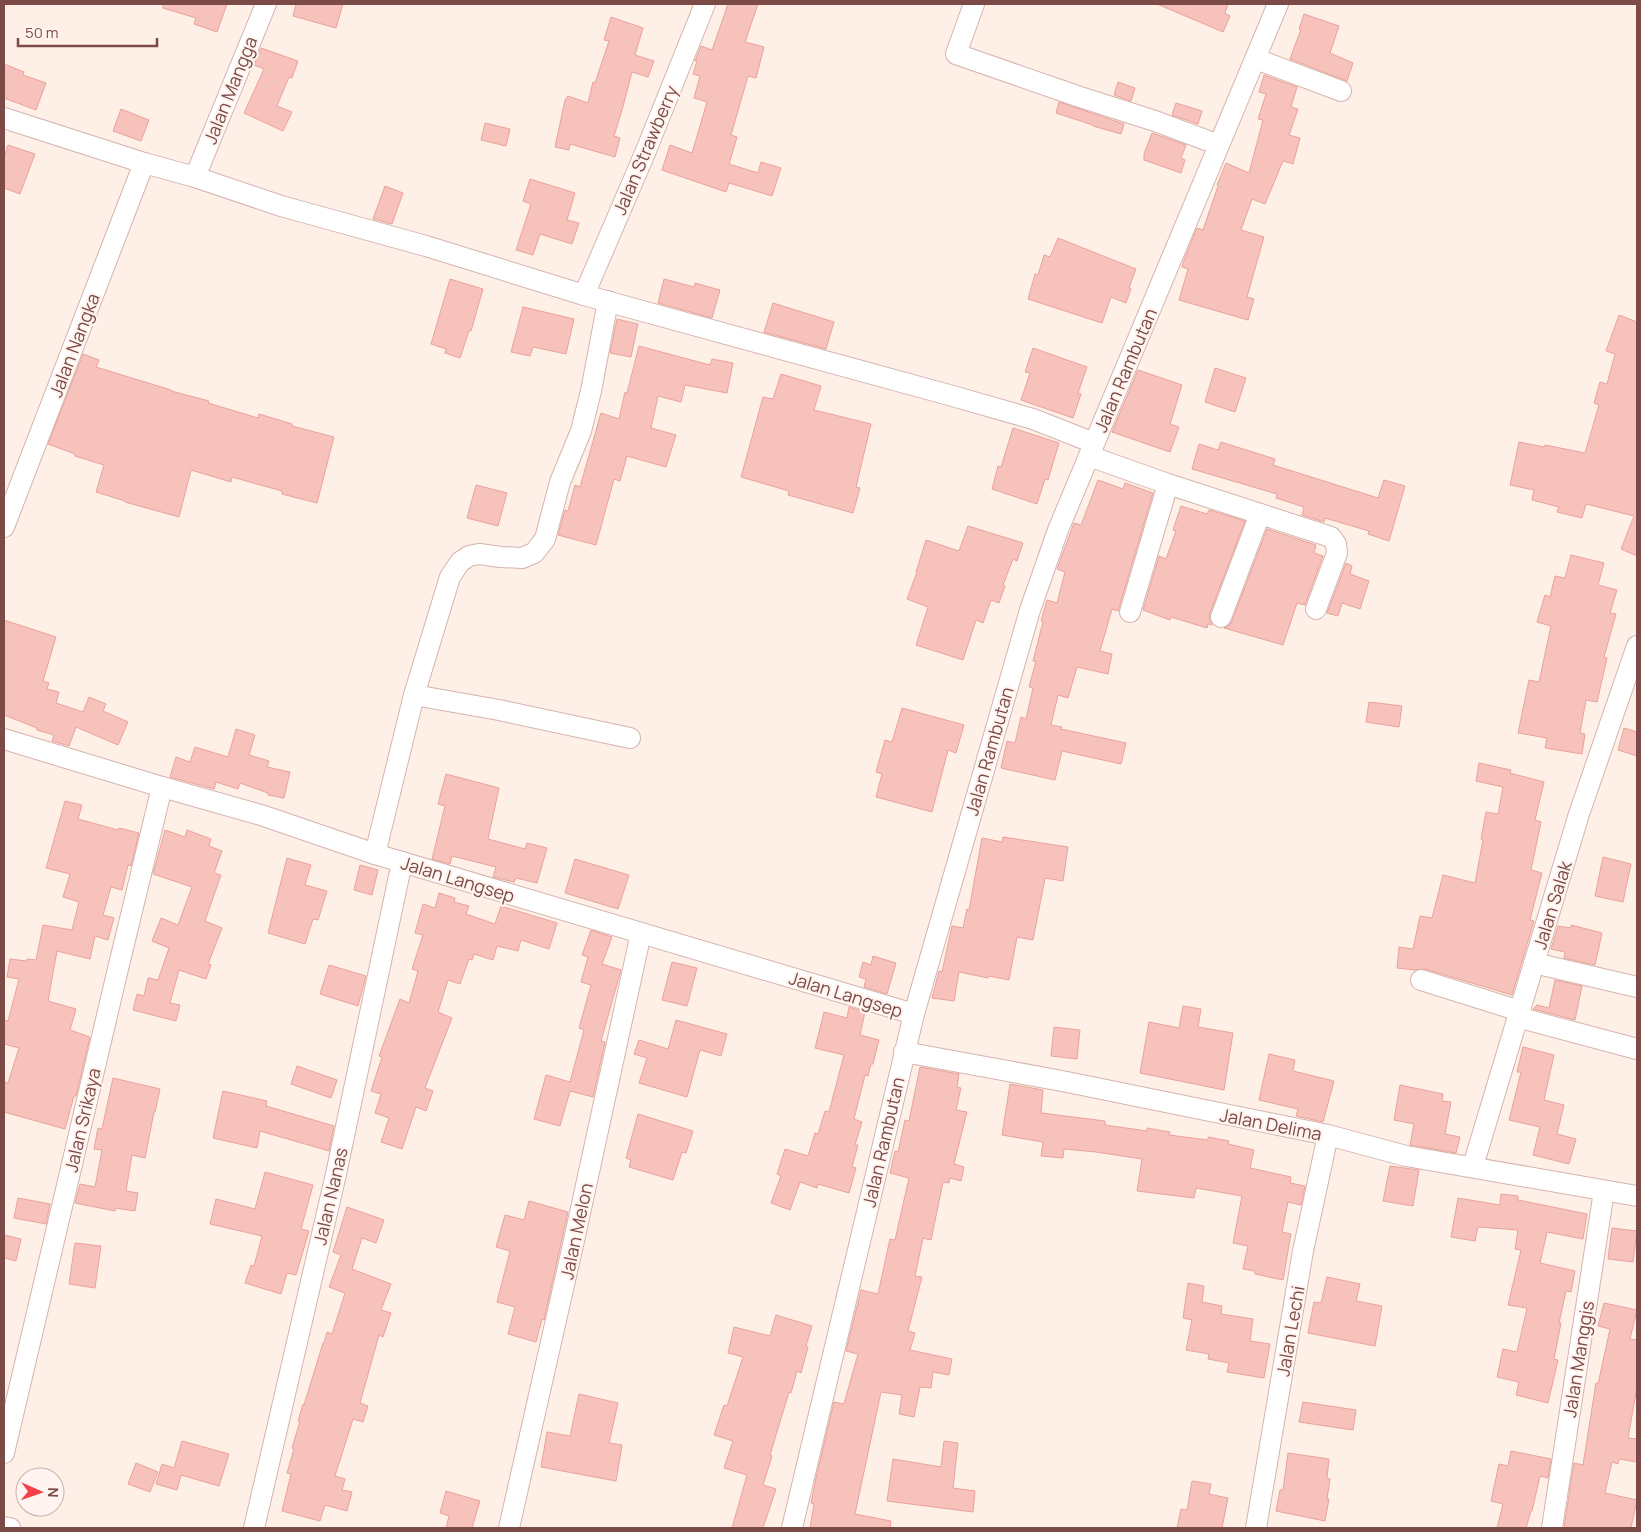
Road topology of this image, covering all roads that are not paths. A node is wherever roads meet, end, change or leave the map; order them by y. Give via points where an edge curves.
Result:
1 (266, 4) edge
2 (705, 4) edge
3 (974, 4) edge
4 (1278, 4) edge
5 (1256, 59) junction
6 (1341, 91) dead end
7 (4, 118) edge
8 (1219, 145) junction
9 (144, 163) junction
10 (195, 177) junction
11 (584, 295) junction
12 (608, 302) junction
13 (1092, 450) junction
14 (1168, 484) junction
15 (1260, 514) junction
16 (4, 527) edge
17 (1316, 609) dead end
18 (1130, 612) dead end
19 (1221, 617) dead end
20 (1637, 646) edge
21 (414, 695) junction
22 (630, 738) dead end
23 (4, 739) edge
24 (162, 787) junction
25 (374, 854) junction
26 (402, 862) junction
27 (641, 933) junction
28 (1534, 963) junction
29 (1421, 980) dead end
30 (1637, 987) edge
31 (914, 1014) junction
32 (1518, 1014) junction
33 (1637, 1049) edge
34 (904, 1052) junction
35 (1328, 1135) junction
36 (1473, 1166) junction
37 (1604, 1191) junction
38 (1637, 1196) edge
39 (4, 1453) edge
40 (4, 1526) edge
41 (10, 1528) edge
42 (254, 1528) edge
43 (509, 1528) edge
44 (792, 1528) edge
45 (1256, 1528) edge
46 (1552, 1528) edge

1 - 10 street, Jalan Mangga
2 - 11 street, Jalan Strawberry
3 - 8 street via 956,54
4 - 5 street, Jalan Rambutan
5 - 6 street
5 - 8 street, Jalan Rambutan
7 - 9 street
8 - 13 street, Jalan Rambutan
9 - 10 street
9 - 16 street, Jalan Nangka
10 - 11 street via 280,206 426,246
11 - 12 street
12 - 13 street via 1033,419
12 - 21 street via 582,431 560,482 545,539 529,556 516,558 479,554 460,562 450,578
13 - 14 street
13 - 31 street, Jalan Rambutan via 1058,530 1030,610
14 - 15 street
14 - 18 street
15 - 17 street via 1325,534 1334,540 1337,553
15 - 19 street
20 - 28 street, Jalan Salak
21 - 22 street
21 - 25 street
23 - 24 street, Jalan Langsep
24 - 25 street, Jalan Langsep via 261,815
24 - 39 street, Jalan Srikaya
25 - 26 street, Jalan Langsep
26 - 27 street, Jalan Langsep
26 - 42 street, Jalan Nanas via 336,1174
27 - 31 street, Jalan Langsep
27 - 43 street, Jalan Melon
28 - 30 street
28 - 32 street, Jalan Salak
29 - 32 street
31 - 34 street, Jalan Rambutan
32 - 33 street
32 - 36 street, Jalan Salak
34 - 35 street, Jalan Delima
34 - 44 street, Jalan Rambutan
35 - 36 street, Jalan Delima via 1406,1156
35 - 45 street, Jalan Lechi via 1303,1252
36 - 37 street, Jalan Delima
37 - 38 street, Jalan Delima
37 - 46 street, Jalan Manggis
40 - 41 street

